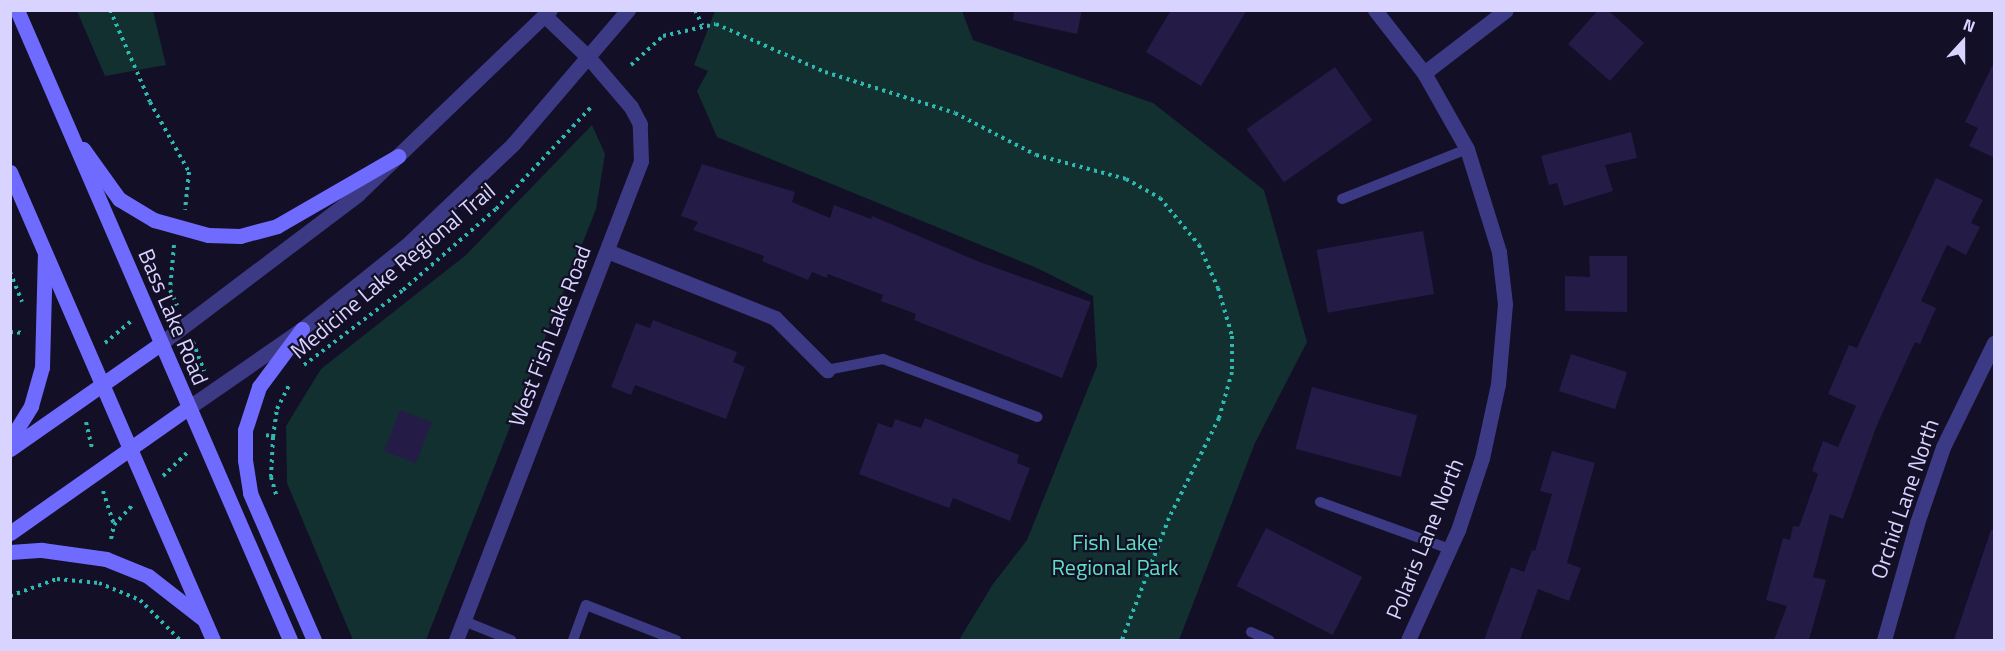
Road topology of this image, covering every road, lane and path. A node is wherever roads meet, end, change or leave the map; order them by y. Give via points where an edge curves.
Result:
1 (17, 10) edge
2 (110, 10) edge
3 (628, 10) edge
4 (695, 10) edge
5 (1375, 10) edge
6 (1506, 10) edge
7 (547, 13) edge
8 (702, 25) junction
9 (589, 58) junction
10 (631, 65) dead end
11 (1424, 74) junction
12 (591, 107) dead end
13 (65, 124) junction
14 (1467, 149) junction
15 (398, 156) junction
16 (10, 172) edge
17 (1342, 199) dead end
18 (184, 214) dead end
19 (607, 251) junction
20 (45, 252) junction
21 (170, 290) dead end
22 (146, 309) junction
23 (302, 329) junction
24 (10, 332) edge
25 (24, 333) dead end
26 (1995, 343) edge
27 (160, 344) junction
28 (91, 355) junction
29 (827, 370) joint
30 (102, 384) junction
31 (81, 400) junction
32 (188, 408) junction
33 (1037, 417) dead end
34 (259, 433) dead end
35 (273, 437) junction
36 (10, 441) edge
37 (132, 448) junction
38 (10, 449) edge
39 (98, 474) junction
40 (278, 502) dead end
41 (1320, 502) dead end
42 (114, 525) dead end
43 (10, 533) edge
44 (1450, 549) junction
45 (10, 552) edge
46 (10, 596) edge
47 (204, 620) junction
48 (464, 621) junction
49 (1251, 632) dead end
50 (180, 640) edge
51 (213, 640) edge
52 (290, 640) edge
53 (314, 640) edge
54 (456, 640) edge
55 (511, 640) edge
56 (573, 640) edge
57 (676, 640) edge
58 (1122, 640) edge
59 (1269, 640) edge
60 (1408, 640) edge
61 (1884, 640) edge

1 - 13 main road, Bass Lake Road
2 - 18 path via 145,93 189,172
3 - 9 street
4 - 8 path
5 - 11 street, Polaris Lane North
6 - 11 street
7 - 9 street, West Fish Lake Road
7 - 15 street, West Fish Lake Road
8 - 10 path via 663,36
8 - 58 path via 733,29 825,72 955,113 1036,155 1126,179 1160,198 1199,245 1218,288 1232,336 1232,372 1219,418 1168,518
9 - 19 street, West Fish Lake Road via 631,107 640,124 643,143 641,161
9 - 23 street via 513,144 435,220
11 - 14 street, Polaris Lane North
12 - 35 path, Medicine Lake Regional Trail via 496,208 404,290 303,365 277,409
13 - 15 main road via 119,199 154,220 208,235 240,236 277,226
13 - 22 main road, Bass Lake Road
14 - 17 lane
14 - 44 street, Polaris Lane North via 1497,243 1505,304 1491,422 1471,494
15 - 27 street, West Fish Lake Road via 319,226
16 - 20 main road
19 - 29 street via 775,318
19 - 48 street, West Fish Lake Road
20 - 28 main road
20 - 36 main road via 42,368 31,406
21 - 22 path
22 - 27 main road, Bass Lake Road
22 - 28 path
23 - 32 street
23 - 53 main road via 259,387 245,429 245,460 250,493
24 - 25 path
26 - 61 street, Orchid Lane North via 1943,447
27 - 30 main road
27 - 32 main road, Bass Lake Road
28 - 30 main road
29 - 33 lane via 883,359
30 - 31 main road
30 - 37 main road
31 - 38 main road
31 - 39 path
32 - 37 main road
32 - 52 main road, Bass Lake Road
34 - 35 path
35 - 40 path, Medicine Lake Regional Trail via 271,477
37 - 39 main road
37 - 47 main road
39 - 42 path
39 - 43 main road
41 - 44 lane
44 - 60 street, Polaris Lane North
45 - 47 main road via 42,550 106,559 148,576
46 - 50 path via 57,579 99,583 141,600
47 - 51 main road
48 - 54 street, West Fish Lake Road
48 - 55 lane
49 - 59 lane
56 - 57 lane via 586,604

